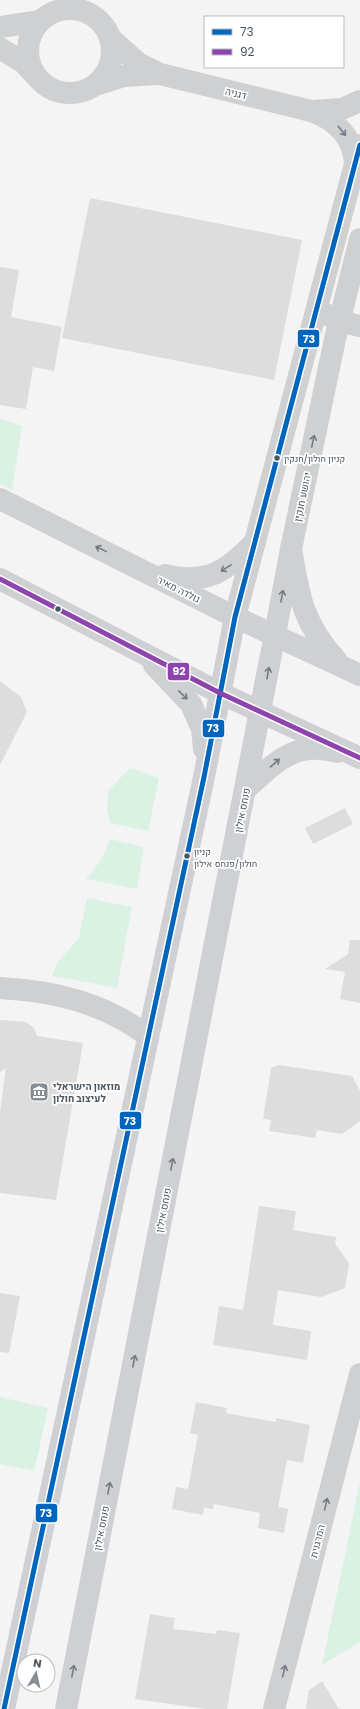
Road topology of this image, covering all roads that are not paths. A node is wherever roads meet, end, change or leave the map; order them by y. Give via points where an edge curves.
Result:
1 (95, 0) edge
2 (53, 11) edge
3 (0, 27) edge
4 (107, 32) junction
5 (0, 48) edge
6 (160, 74) junction
7 (36, 76) junction
8 (95, 85) junction
9 (360, 101) edge
10 (311, 111) junction
11 (357, 156) edge
12 (360, 239) edge
13 (320, 297) junction
14 (350, 323) edge
15 (0, 499) edge
16 (255, 542) junction
17 (291, 549) junction
18 (132, 564) junction
19 (0, 579) edge
20 (235, 617) junction
21 (275, 634) junction
22 (122, 642) junction
23 (351, 671) edge
24 (220, 693) junction
25 (261, 711) junction
26 (359, 758) edge
27 (204, 777) junction
28 (246, 788) junction
29 (0, 988) edge
30 (148, 1036) junction
31 (360, 1374) edge
32 (4, 1709) edge
33 (66, 1709) edge
34 (274, 1709) edge

1 - 4 street, דגניה
2 - 3 street
2 - 4 street via 70,8 83,11 95,17
2 - 7 street via 30,37 28,51 30,64
4 - 6 street, דגניה via 138,63
4 - 8 street via 112,50 110,64 104,76
5 - 7 street via 24,63
6 - 8 street, דגניה via 130,75
6 - 10 street, דגניה
7 - 8 street via 51,88 64,92 77,93
9 - 10 street, דגניה via 342,109
10 -> 11 street, דגניה via 329,119 346,136
11 - 13 street
12 - 14 street, יהושע חנקין
13 - 14 street via 323,312
13 - 16 street
17 -> 14 street, יהושע חנקין
18 -> 15 street, גולדה מאיר
16 -> 18 street via 237,561 224,570 212,576 196,579 176,578
16 - 20 street
21 -> 17 street, יהושע חנקין
17 - 23 street via 304,613 323,646
18 - 20 street, גולדה מאיר
19 - 22 street
20 - 21 street, גולדה מאיר
20 - 24 street
21 - 23 street, גולדה מאיר
25 -> 21 street, יהושע חנקין
22 - 24 street
22 -> 27 street via 156,667 191,704 202,729
24 - 25 street
24 - 27 street
25 - 26 street
25 - 28 street, פנחס אילון
28 -> 26 street via 281,758 292,752 331,750
27 - 30 street
33 -> 28 street, פנחס אילון
29 - 30 street via 64,995 115,1014
30 - 32 street
34 -> 31 street, המרגנית

